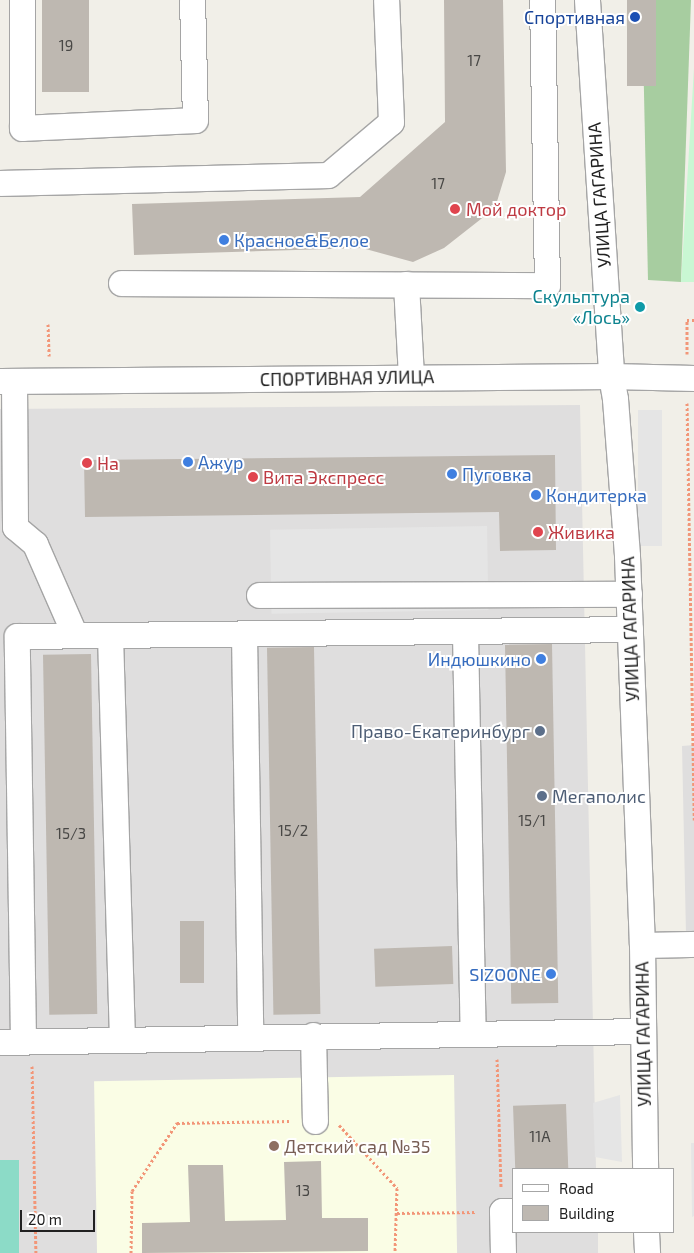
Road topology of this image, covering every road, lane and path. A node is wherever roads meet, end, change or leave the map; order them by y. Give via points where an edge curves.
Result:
1 (22, 0) edge
2 (192, 0) edge
3 (386, 0) edge
4 (542, 0) edge
5 (587, 0) edge
6 (0, 183) edge
7 (121, 283) dead end
8 (406, 284) junction
9 (694, 320) edge
10 (611, 376) junction
11 (411, 377) junction
12 (690, 378) edge
13 (7, 381) edge
14 (628, 594) junction
15 (259, 596) dead end
16 (630, 629) junction
17 (465, 633) junction
18 (244, 634) junction
19 (75, 635) junction
20 (110, 635) junction
21 (9, 636) edge
22 (694, 820) edge
23 (694, 944) edge
24 (642, 945) junction
25 (642, 1030) junction
26 (484, 1033) junction
27 (313, 1035) junction
28 (250, 1036) junction
29 (122, 1038) junction
30 (18, 1041) edge
31 (314, 1121) junction
32 (645, 1168) edge
33 (507, 1211) edge
34 (397, 1213) junction
35 (646, 1233) edge
36 (36, 1253) edge
37 (131, 1253) edge
38 (395, 1253) edge
39 (502, 1253) edge
40 (647, 1253) edge

1 - 2 street via 22,128 195,120
3 - 6 street via 391,122 328,175
4 - 8 street via 547,285
5 - 10 street, УЛИЦА ГАГАРИНА
7 - 8 street
8 - 11 street
9 - 12 path via 687,320
10 - 11 street, СПОРТИВНАЯ УЛИЦА
10 - 12 street, СПОРТИВНАЯ УЛИЦА
10 - 14 street, УЛИЦА ГАГАРИНА via 616,399
11 - 13 street, СПОРТИВНАЯ УЛИЦА
12 - 22 path
13 - 19 street via 15,527 34,544
14 - 15 street
14 - 16 street, УЛИЦА ГАГАРИНА
16 - 17 street
16 - 24 street, УЛИЦА ГАГАРИНА
17 - 18 street
17 - 26 street
18 - 20 street
18 - 28 street
19 - 20 street
19 - 21 street
20 - 29 street
21 - 30 street
23 - 24 street
24 - 25 street, УЛИЦА ГАГАРИНА
25 - 26 street
25 - 32 street, УЛИЦА ГАГАРИНА
26 - 27 street
26 - 33 path
27 - 28 street
27 - 31 street
28 - 29 street
29 - 30 street
30 - 36 path
31 - 34 path via 335,1121 398,1188
31 - 37 path via 177,1123 132,1192
33 - 34 path
33 - 39 street
34 - 38 path
35 - 40 street

